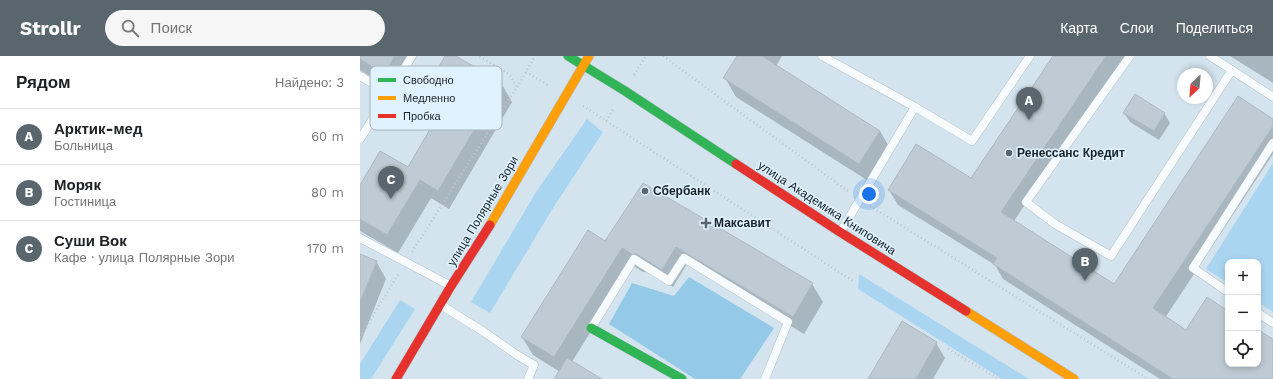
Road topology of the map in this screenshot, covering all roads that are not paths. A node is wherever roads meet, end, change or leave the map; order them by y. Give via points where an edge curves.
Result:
1 (412, 56) edge
2 (568, 56) edge
3 (589, 56) edge
4 (822, 56) edge
5 (1030, 56) edge
6 (1130, 56) edge
7 (1210, 56) edge
8 (584, 65) junction
9 (406, 66) edge
10 (1232, 70) junction
11 (360, 76) edge
12 (370, 82) edge
13 (1273, 97) edge
14 (915, 107) junction
15 (370, 123) edge
16 (360, 139) edge
17 (1273, 143) edge
18 (840, 232) junction
19 (360, 238) edge
20 (451, 286) junction
21 (1225, 290) edge
22 (441, 305) junction
23 (1261, 315) edge
24 (1273, 323) edge
25 (591, 328) joint
26 (396, 379) edge
27 (528, 379) edge
28 (682, 379) edge
29 (765, 379) edge
30 (1074, 379) edge

1 - 9 lane
2 - 8 main road, улица Академика Книповича
3 - 8 main road, улица Полярные Зори
4 - 14 lane
5 - 14 lane via 972,141
6 - 10 lane via 1026,202 1055,224 1111,256
7 - 10 lane
8 - 18 main road, улица Академика Книповича
8 - 20 main road, улица Полярные Зори
10 - 13 lane
11 - 12 lane
14 - 18 lane
15 - 16 lane
17 - 21 lane via 1193,268
18 - 30 main road, улица Академика Книповича
19 - 20 lane
20 - 22 main road, улица Полярные Зори
22 - 26 main road, улица Полярные Зори
22 - 27 lane via 534,365
23 - 24 lane
25 - 28 main road
25 - 29 lane via 634,260 669,281 684,258 788,322

